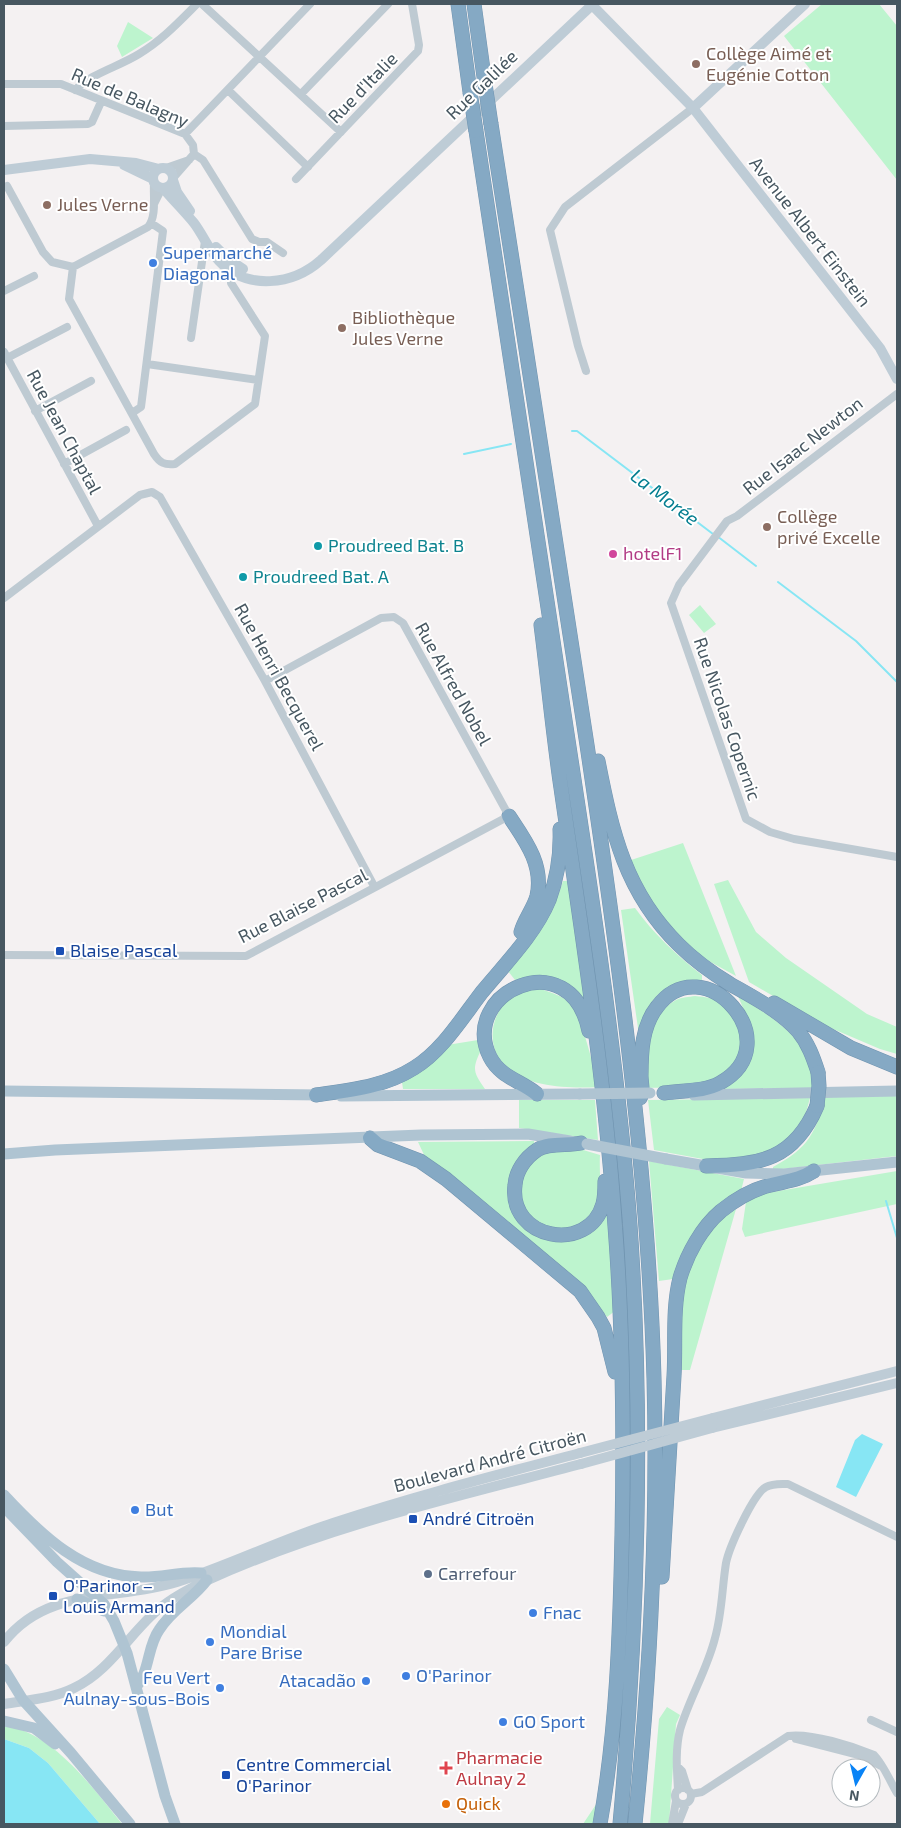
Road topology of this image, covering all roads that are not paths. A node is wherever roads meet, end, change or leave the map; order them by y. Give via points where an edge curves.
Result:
1 (197, 4) edge
2 (202, 4) edge
3 (310, 4) edge
4 (388, 4) edge
5 (412, 4) edge
6 (458, 4) edge
7 (474, 4) edge
8 (591, 4) edge
9 (805, 4) edge
10 (259, 57) junction
11 (4, 84) edge
12 (75, 90) junction
13 (228, 90) junction
14 (301, 94) junction
15 (101, 102) junction
16 (693, 108) junction
17 (4, 126) edge
18 (341, 132) junction
19 (185, 134) junction
20 (192, 157) junction
21 (121, 163) junction
22 (308, 167) junction
23 (162, 169) junction
24 (4, 170) edge
25 (173, 179) junction
26 (296, 179) dead end
27 (158, 185) junction
28 (7, 186) dead end
29 (151, 223) junction
30 (205, 241) junction
31 (283, 253) dead end
32 (73, 267) junction
33 (233, 267) junction
34 (34, 276) dead end
35 (4, 291) edge
36 (67, 327) dead end
37 (191, 338) dead end
38 (6, 355) edge
39 (147, 364) junction
40 (586, 371) dead end
41 (897, 379) edge
42 (258, 380) junction
43 (91, 381) dead end
44 (897, 394) edge
45 (35, 411) junction
46 (132, 413) junction
47 (126, 430) dead end
48 (64, 464) junction
49 (727, 521) joint
50 (98, 526) junction
51 (543, 578) junction
52 (4, 598) edge
53 (572, 645) junction
54 (266, 681) junction
55 (561, 786) junction
56 (509, 816) junction
57 (897, 857) edge
58 (374, 886) junction
59 (522, 943) junction
60 (4, 956) edge
61 (728, 983) junction
62 (598, 1046) junction
63 (897, 1067) edge
64 (4, 1091) edge
65 (897, 1091) edge
66 (664, 1093) junction
67 (537, 1094) junction
68 (316, 1095) junction
69 (635, 1107) junction
70 (370, 1138) junction
71 (584, 1143) junction
72 (4, 1154) edge
73 (897, 1162) edge
74 (706, 1166) junction
75 (610, 1167) junction
76 (814, 1171) junction
77 (897, 1371) edge
78 (897, 1383) edge
79 (623, 1385) junction
80 (713, 1423) junction
81 (4, 1495) edge
82 (4, 1507) edge
83 (897, 1537) edge
84 (204, 1577) junction
85 (96, 1596) junction
86 (77, 1599) junction
87 (652, 1600) junction
88 (109, 1611) junction
89 (4, 1642) edge
90 (125, 1646) junction
91 (4, 1668) edge
92 (136, 1686) junction
93 (23, 1700) junction
94 (4, 1704) edge
95 (871, 1720) dead end
96 (4, 1721) edge
97 (897, 1732) edge
98 (72, 1753) junction
99 (678, 1768) junction
100 (607, 1782) junction
101 (678, 1790) junction
102 (690, 1792) junction
103 (897, 1793) edge
104 (676, 1800) junction
105 (686, 1804) junction
106 (130, 1824) edge
107 (175, 1824) edge
108 (600, 1824) edge
109 (608, 1824) edge
110 (620, 1824) edge
111 (635, 1824) edge
112 (672, 1824) edge
113 (678, 1824) edge

1 - 12 street via 163,38
2 - 10 street
3 - 10 street
4 - 14 street
5 - 18 street, Rue d'Italie via 420,45 418,51
6 - 51 highway, bridge
7 - 53 highway, bridge
8 - 16 main road, Avenue Albert Einstein
8 - 33 main road, Rue Galilée via 304,273 276,281 253,280
9 - 16 main road
10 - 13 street
10 - 14 street
11 - 12 street, Rue de Balagny via 61,84
12 - 15 street, Rue de Balagny
13 - 19 street
13 - 22 street
14 - 18 street
15 - 17 street via 88,124
15 - 19 street, Rue de Balagny
16 - 40 street via 565,207 550,230
16 - 41 main road, Avenue Albert Einstein via 880,348
18 - 22 street, Rue d'Italie
19 - 20 street, Rue de Balagny via 194,145
20 - 23 street
20 - 25 street
20 - 31 street, Rue de Balagny via 203,160 252,239 267,242
21 - 23 main road
21 - 24 main road via 84,160
21 - 27 main road
22 - 26 street, Rue d'Italie
23 - 25 main road via 170,171
23 - 27 main road via 154,174
25 - 27 main road via 169,187
25 - 33 main road via 177,192
27 - 29 street
27 - 30 main road via 194,224
28 - 32 street via 43,252 52,262
29 - 32 street
29 - 39 street via 163,231
30 - 33 main road via 220,262
30 - 37 street
32 - 46 street via 69,299
33 - 42 street via 231,283 265,336
34 - 35 street
36 - 38 street
38 - 45 street, Rue Jean Chaptal
39 - 42 street
39 - 46 street via 141,407
42 - 46 street via 255,404 175,464 160,462
43 - 45 street
44 - 49 street, Rue Isaac Newton
45 - 48 street, Rue Jean Chaptal
47 - 48 street
48 - 50 street, Rue Jean Chaptal
49 - 57 street, Rue Nicolas Copernic via 679,585 671,603 746,819 770,832 794,839
50 - 52 street, Rue Henri Becquerel
50 - 54 street, Rue Henri Becquerel via 140,495 152,492 160,497
51 - 55 highway via 538,597
51 - 110 highway via 598,934 630,1227 638,1481 635,1621
53 - 61 highway via 581,655 609,818 633,884 653,917 680,946
53 - 69 highway
54 - 56 street, Rue Alfred Nobel via 381,618 394,617 403,623
54 - 58 street, Rue Henri Becquerel
55 - 59 highway via 557,804 561,852 557,875 548,902
55 - 62 highway
56 - 58 street, Rue Blaise Pascal
56 - 59 highway via 530,848 537,871 537,895 521,929
58 - 60 street, Rue Blaise Pascal via 246,956
59 - 68 highway via 437,1049 415,1068 378,1085
61 - 63 highway via 740,984 851,1048
61 - 74 highway, bridge via 776,1012 798,1031 810,1050 820,1086 809,1125 796,1142 780,1154 747,1164
62 - 67 highway via 590,1040 586,1016 578,1002 566,991 550,984 531,982 516,986 503,995 491,1011 486,1028 490,1057 498,1069
62 - 75 highway
64 - 68 main road
65 - 66 main road
66 - 67 main road, bridge
66 - 69 highway via 712,1086 733,1074 740,1063 746,1045 746,1028 736,1008 722,996 704,989 684,989 670,995 656,1008 643,1042 642,1095
67 - 68 main road
69 - 87 highway via 654,1374
70 - 71 main road via 528,1134
70 - 72 main road
70 - 79 highway via 378,1145 420,1161 446,1179 580,1291 598,1317 609,1342 616,1378
71 - 74 main road, bridge
71 - 75 highway via 538,1149 523,1162 513,1195 519,1213 532,1227 549,1234 566,1235 581,1230 602,1206 605,1177
73 - 76 main road
74 - 76 main road via 746,1173
75 - 79 highway
76 - 87 highway via 800,1180 754,1190 720,1212 705,1227 680,1278 675,1311 661,1587
77 - 80 main road, Boulevard André Citroën
78 - 80 main road, Boulevard André Citroën
79 - 100 highway via 620,1590
80 - 84 main road, Boulevard André Citroën, bridge via 581,1464 381,1518
80 - 84 main road, Boulevard André Citroën, bridge via 580,1453 357,1515
81 - 84 main road via 60,1548 103,1571 142,1578 186,1571
82 - 85 main road via 57,1562
83 - 99 street via 788,1484 771,1486 758,1495 726,1562 715,1640 680,1730 676,1752
84 - 85 main road, Boulevard André Citroën
84 - 90 main road, Boulevard André Citroën via 151,1616
84 - 92 main road via 199,1591 168,1616 157,1632 150,1647 144,1678
85 - 86 main road, Boulevard André Citroën
85 - 88 main road
86 - 88 main road
86 - 89 main road, Boulevard André Citroën via 42,1610 24,1621
87 - 111 highway
88 - 90 main road
90 - 92 main road
90 - 93 main road, Boulevard André Citroën via 95,1675 75,1688 56,1695
91 - 93 main road
92 - 107 main road
93 - 94 main road
93 - 98 main road
95 - 97 street
96 - 98 main road via 34,1728
98 - 106 main road
99 - 101 street
99 - 102 street
100 - 108 highway
100 - 109 highway via 610,1797
101 - 102 street via 683,1788
101 - 104 street
102 - 103 street via 702,1792 788,1736 862,1756 881,1766
102 - 105 street via 690,1801
104 - 105 street
104 - 112 street
105 - 113 street

